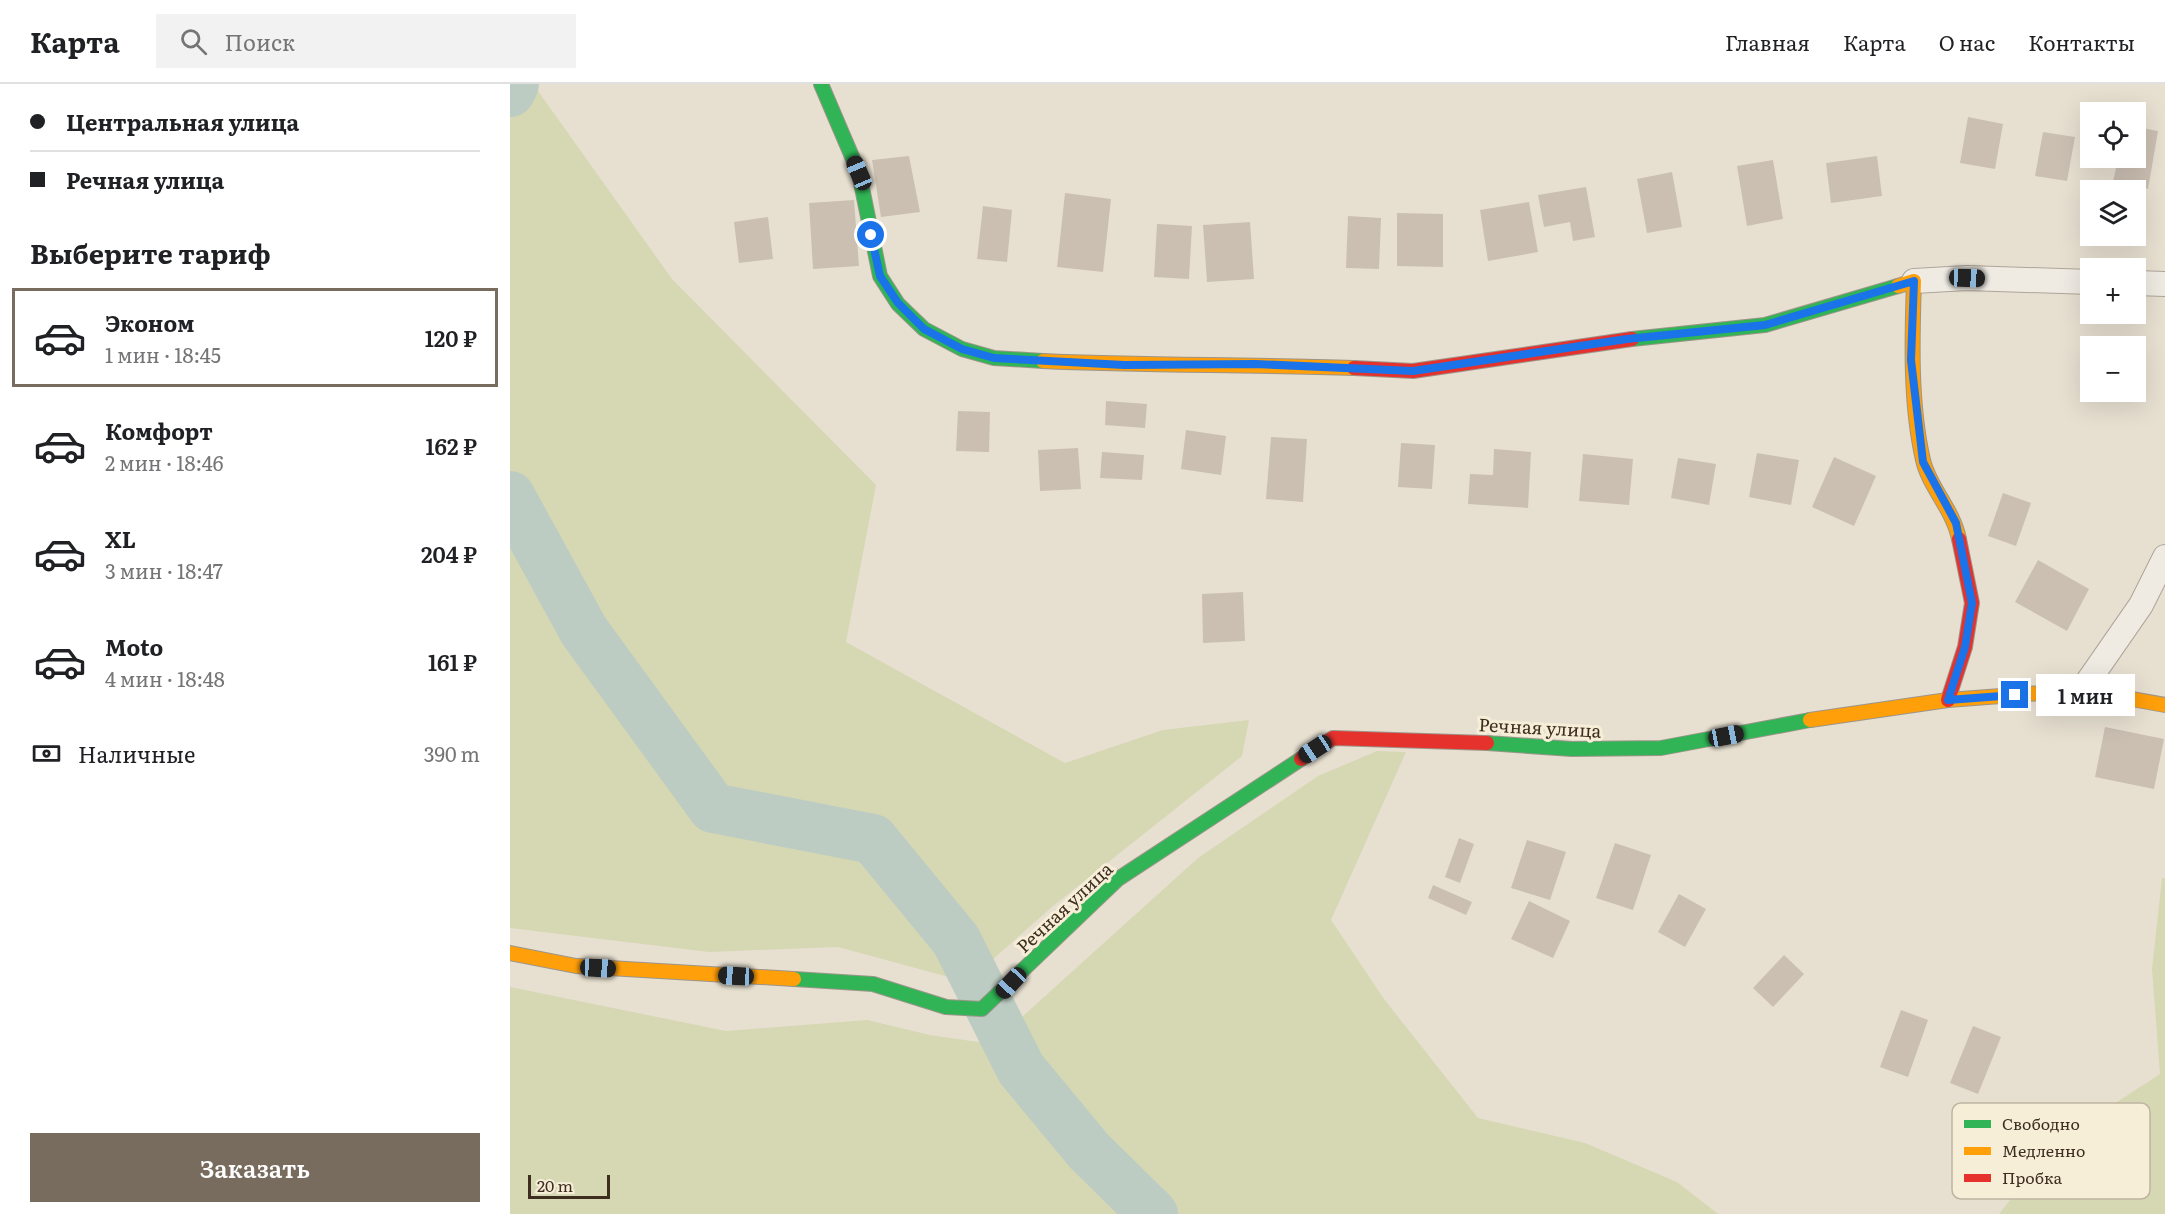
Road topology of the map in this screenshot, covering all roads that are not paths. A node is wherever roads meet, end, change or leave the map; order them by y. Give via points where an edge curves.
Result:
1 (821, 84) edge
2 (1914, 281) junction
3 (2080, 282) edge
4 (2146, 283) edge
5 (2165, 284) edge
6 (2165, 557) edge
7 (2082, 690) junction
8 (1948, 700) junction
9 (2165, 705) edge
10 (510, 953) edge

1 - 2 street via 859,173 880,276 898,303 924,329 962,349 994,358 1413,371 1627,339 1765,325
2 - 3 street via 1967,278
2 - 8 street via 1911,360 1923,462 1956,523 1972,603 1965,647
4 - 5 street
6 - 7 street via 2141,605
7 - 8 street, Речная улица
7 - 9 street, Речная улица
8 - 10 street, Речная улица via 1813,719 1661,748 1572,749 1333,738 1118,879 982,1009 946,1007 873,984 576,966

